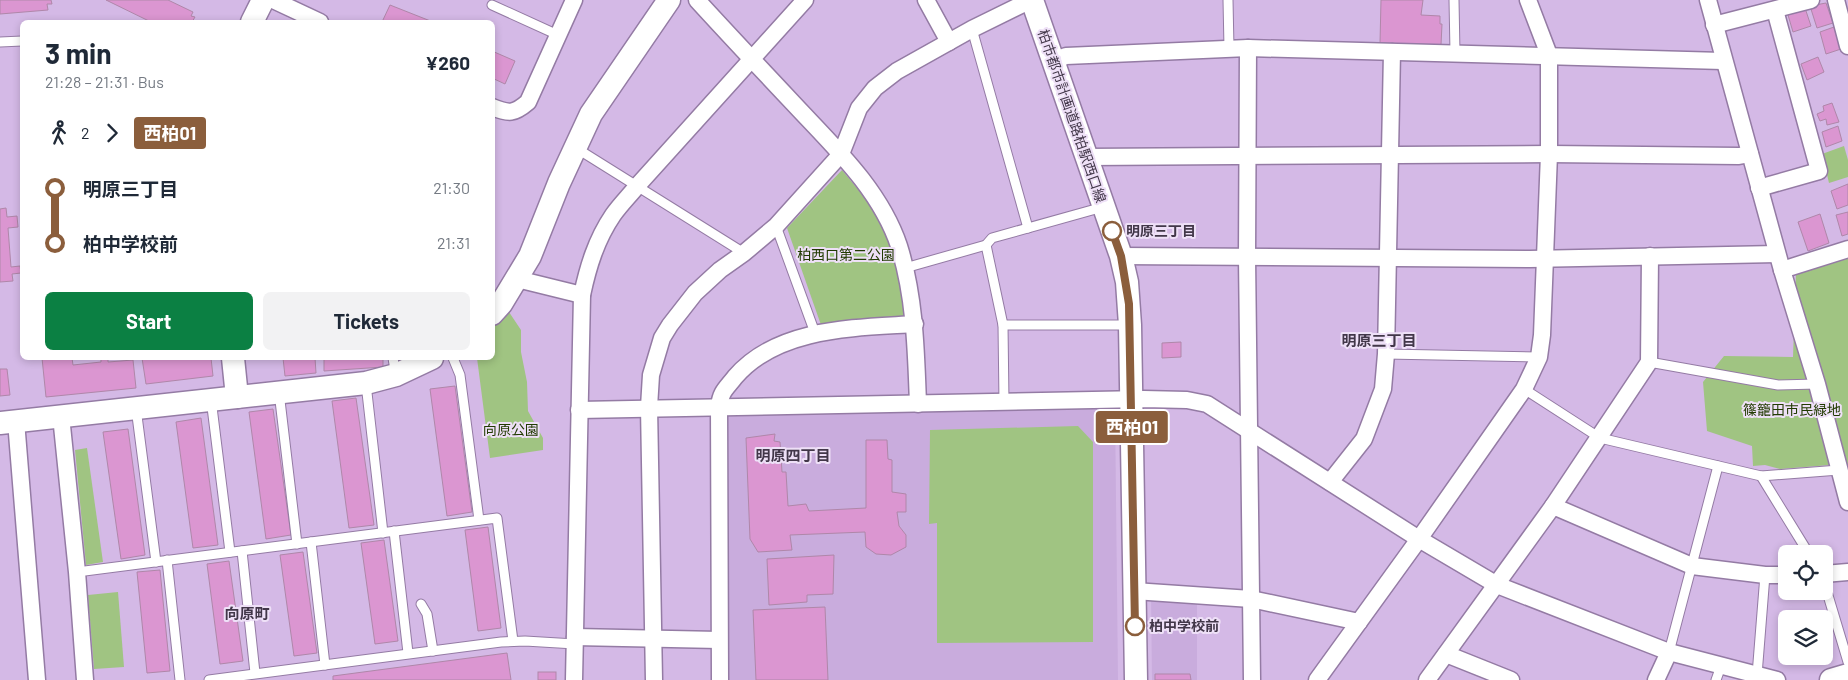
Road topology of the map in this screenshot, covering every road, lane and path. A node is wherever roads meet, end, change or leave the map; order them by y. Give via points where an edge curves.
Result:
1 (263, 0) edge
2 (273, 0) edge
3 (574, 0) edge
4 (668, 0) edge
5 (698, 0) edge
6 (805, 0) edge
7 (926, 0) edge
8 (1032, 0) edge
9 (1228, 0) edge
10 (1454, 0) edge
11 (1528, 0) edge
12 (1708, 0) edge
13 (1811, 0) edge
14 (1836, 0) edge
15 (492, 5) dead end
16 (1775, 10) junction
17 (253, 20) edge
18 (316, 20) edge
19 (1714, 25) junction
20 (972, 29) junction
21 (558, 35) junction
22 (20, 40) edge
23 (0, 42) edge
24 (949, 42) junction
25 (1848, 46) edge
26 (1229, 48) junction
27 (1248, 48) junction
28 (1392, 52) junction
29 (1455, 53) junction
30 (1549, 55) junction
31 (751, 59) junction
32 (1053, 61) junction
33 (1723, 61) junction
34 (495, 108) edge
35 (576, 148) junction
36 (841, 154) junction
37 (1549, 154) junction
38 (1750, 154) junction
39 (1390, 155) junction
40 (1248, 156) junction
41 (1086, 157) junction
42 (638, 185) junction
43 (1759, 188) junction
44 (1103, 207) junction
45 (776, 226) junction
46 (1028, 228) junction
47 (986, 245) junction
48 (1848, 248) edge
49 (744, 253) junction
50 (1777, 254) junction
51 (1121, 256) junction
52 (1650, 256) junction
53 (1247, 257) junction
54 (1388, 258) junction
55 (1545, 259) junction
56 (906, 268) junction
57 (1782, 270) junction
58 (517, 279) junction
59 (582, 296) junction
60 (495, 310) edge
61 (915, 324) junction
62 (1003, 325) junction
63 (1130, 325) junction
64 (815, 333) junction
65 (1386, 354) junction
66 (1539, 358) junction
67 (233, 360) edge
68 (423, 360) edge
69 (454, 360) edge
70 (1649, 362) junction
71 (396, 366) edge
72 (366, 383) junction
73 (1816, 384) junction
74 (1524, 388) junction
75 (279, 392) junction
76 (237, 397) junction
77 (210, 399) junction
78 (1132, 400) junction
79 (1004, 402) junction
80 (918, 404) junction
81 (719, 406) junction
82 (649, 407) junction
83 (136, 408) junction
84 (579, 410) junction
85 (61, 416) junction
86 (8, 422) edge
87 (1248, 430) junction
88 (1600, 438) junction
89 (1718, 466) junction
90 (1839, 470) junction
91 (1761, 476) junction
92 (1330, 482) junction
93 (1848, 502) edge
94 (1553, 506) junction
95 (478, 520) junction
96 (394, 531) junction
97 (383, 533) junction
98 (1419, 539) junction
99 (310, 542) junction
100 (297, 544) junction
101 (1803, 545) edge
102 (242, 551) junction
103 (230, 552) junction
104 (167, 560) junction
105 (156, 562) junction
106 (1692, 566) junction
107 (77, 572) junction
108 (1848, 572) edge
109 (1833, 573) edge
110 (1765, 575) junction
111 (1778, 575) edge
112 (1496, 585) junction
113 (1134, 591) junction
114 (1251, 599) junction
115 (1829, 600) edge
116 (421, 604) dead end
117 (1359, 622) junction
118 (653, 638) junction
119 (575, 640) junction
120 (719, 640) junction
121 (513, 641) junction
122 (433, 651) junction
123 (1669, 652) junction
124 (408, 653) junction
125 (1446, 654) junction
126 (1848, 662) edge
127 (326, 664) junction
128 (255, 673) junction
129 (1718, 673) edge
130 (1757, 675) junction
131 (1848, 675) edge
132 (37, 680) edge
133 (85, 680) edge
134 (180, 680) edge
135 (208, 680) edge
136 (574, 680) edge
137 (654, 680) edge
138 (720, 680) edge
139 (1136, 680) edge
140 (1252, 680) edge
141 (1317, 680) edge
142 (1427, 680) edge
143 (1511, 680) edge
144 (1656, 680) edge
145 (1777, 680) edge
146 (1831, 680) edge

1 - 17 street
2 - 18 street
3 - 21 street
4 - 35 street via 591,114
5 - 31 street
6 - 31 street
7 - 24 street
8 - 20 street
8 - 32 street, 柏市都市計画道路柏駅西口線
9 - 26 lane
10 - 29 lane
11 - 30 street
12 - 19 street
13 - 16 street
14 - 25 street
15 - 21 lane
16 - 19 street
16 - 43 street via 1818,171
19 - 33 street
20 - 24 street
20 - 46 lane
21 - 34 street via 528,102 519,110 506,113
22 - 23 lane
24 - 36 street via 897,71 875,88 859,108
26 - 27 street
26 - 32 street via 1066,56
27 - 28 street
27 - 40 street
28 - 29 street
28 - 39 street
29 - 30 street
30 - 33 street
30 - 37 street
31 - 36 street
31 - 42 street
32 - 41 street, 柏市都市計画道路柏駅西口線
33 - 38 street
35 - 42 lane
35 - 58 street
36 - 45 street
36 - 56 street via 886,215
37 - 38 street
37 - 39 street
37 - 55 street
38 - 43 street
39 - 40 street
39 - 54 street
40 - 41 street
40 - 53 street
41 - 44 street, 柏市都市計画道路柏駅西口線
42 - 49 lane
42 - 59 street via 613,215 597,245
43 - 50 street
44 - 46 lane
44 - 51 street, 柏市都市計画道路柏駅西口線
45 - 49 street
45 - 64 lane
46 - 47 lane via 992,238
47 - 56 lane
47 - 62 lane
48 - 57 street
49 - 82 street via 695,293 662,338 651,375
50 - 52 street
50 - 57 street
51 - 53 street
51 - 63 street, 柏市都市計画道路柏駅西口線 via 1127,282
52 - 55 street
52 - 70 street
53 - 54 street
53 - 87 street
54 - 55 street
54 - 65 street
55 - 66 street
56 - 61 street
57 - 73 street
58 - 59 street
58 - 60 street
59 - 84 street
61 - 64 street
61 - 80 street
62 - 63 lane
62 - 79 lane
63 - 78 street, 柏市都市計画道路柏駅西口線
64 - 81 street via 768,351 741,370 721,395
65 - 66 lane
65 - 92 street via 1383,389 1364,439
66 - 74 street
67 - 76 street
68 - 71 street
69 - 95 lane via 460,375
70 - 73 lane via 1778,385
70 - 88 street
71 - 72 street
72 - 75 street
72 - 97 lane
73 - 90 street
74 - 88 lane
74 - 98 street
75 - 76 street
75 - 100 lane
76 - 77 street
77 - 83 street
77 - 103 lane
78 - 79 street
78 - 87 street via 1187,400 1207,404
78 - 113 street, 柏市都市計画道路柏駅西口線
79 - 80 street
80 - 81 street
81 - 82 street
81 - 120 street
82 - 84 street
82 - 118 street
83 - 85 street
83 - 105 lane
84 - 119 street
85 - 86 street
85 - 107 street
86 - 132 street
87 - 92 street
87 - 114 street
88 - 89 lane
88 - 94 street
89 - 91 lane
89 - 106 lane
90 - 91 lane
90 - 93 street
91 - 101 lane
92 - 98 street
94 - 106 street
94 - 112 street
95 - 96 lane
95 - 121 lane via 497,518
96 - 97 lane
96 - 124 lane
97 - 99 lane
98 - 112 street
98 - 117 street
99 - 100 lane
99 - 127 lane
100 - 102 lane
102 - 103 lane
102 - 128 lane
103 - 104 lane
104 - 105 lane
104 - 134 lane
105 - 107 lane
106 - 110 street
106 - 123 lane
107 - 133 street
108 - 109 street
110 - 111 street
110 - 130 lane
112 - 123 street
112 - 125 street
113 - 114 street
113 - 139 street, 柏市都市計画道路柏駅西口線
114 - 117 street
114 - 140 street
115 - 126 lane
116 - 122 lane via 427,614
117 - 141 street
118 - 119 street
118 - 120 street
118 - 137 street
119 - 121 lane
119 - 136 street
120 - 138 street
121 - 122 lane
122 - 124 lane
123 - 129 street
123 - 144 street
124 - 127 lane
125 - 142 street
125 - 143 street
127 - 128 lane
128 - 135 lane
129 - 130 street
130 - 145 street
131 - 146 street

